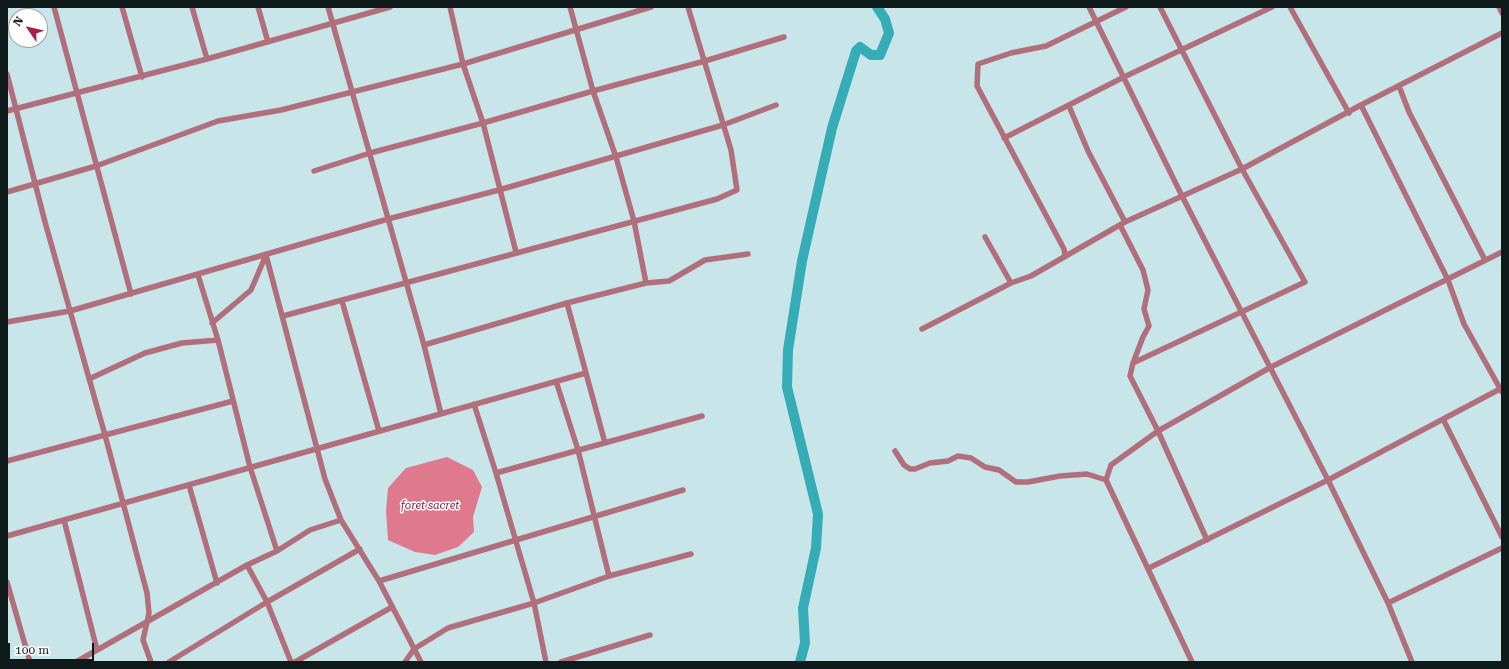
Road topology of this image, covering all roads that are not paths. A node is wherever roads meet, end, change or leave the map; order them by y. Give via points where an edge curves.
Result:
1 (54, 7) edge
2 (122, 7) edge
3 (192, 7) edge
4 (258, 7) edge
5 (328, 7) edge
6 (390, 7) edge
7 (450, 7) edge
8 (570, 7) edge
9 (650, 7) edge
10 (688, 7) edge
11 (1089, 7) edge
12 (1126, 7) edge
13 (1160, 7) edge
14 (1272, 7) edge
15 (1290, 7) edge
16 (1499, 7) edge
17 (1502, 13) edge
18 (1096, 22) junction
19 (333, 25) junction
20 (577, 30) junction
21 (1502, 33) edge
22 (784, 37) dead end
23 (268, 42) junction
24 (1181, 50) junction
25 (207, 59) junction
26 (705, 61) junction
27 (463, 64) junction
28 (7, 74) edge
29 (142, 77) junction
30 (1124, 77) junction
31 (1398, 86) junction
32 (353, 91) junction
33 (593, 91) junction
34 (78, 93) junction
35 (776, 105) dead end
36 (1361, 105) junction
37 (1069, 106) junction
38 (17, 108) junction
39 (7, 111) edge
40 (1349, 113) junction
41 (483, 123) junction
42 (723, 125) junction
43 (1004, 138) junction
44 (370, 153) junction
45 (616, 157) junction
46 (96, 166) junction
47 (1242, 169) junction
48 (314, 171) dead end
49 (36, 184) junction
50 (499, 190) junction
51 (7, 192) edge
52 (1182, 196) junction
53 (388, 219) junction
54 (634, 221) junction
55 (1126, 222) junction
56 (1120, 225) junction
57 (984, 237) dead end
58 (516, 252) junction
59 (1502, 252) edge
60 (748, 254) dead end
61 (266, 255) junction
62 (1065, 256) junction
63 (1485, 260) junction
64 (198, 275) junction
65 (1448, 280) junction
66 (406, 282) junction
67 (646, 283) junction
68 (1011, 283) junction
69 (131, 294) junction
70 (342, 301) junction
71 (567, 303) junction
72 (70, 311) junction
73 (1242, 312) junction
74 (283, 316) junction
75 (7, 322) edge
76 (212, 323) junction
77 (922, 329) dead end
78 (218, 340) junction
79 (424, 345) junction
80 (1133, 362) junction
81 (1271, 368) junction
82 (586, 373) junction
83 (89, 378) junction
84 (556, 381) junction
85 (1501, 390) edge
86 (233, 401) junction
87 (474, 404) junction
88 (441, 414) junction
89 (702, 416) dead end
90 (1443, 419) junction
91 (379, 431) junction
92 (1158, 431) junction
93 (105, 435) junction
94 (605, 443) junction
95 (318, 448) junction
96 (578, 450) junction
97 (895, 451) dead end
98 (7, 461) edge
99 (250, 467) junction
100 (496, 473) junction
101 (1106, 480) junction
102 (1328, 480) junction
103 (189, 484) junction
104 (683, 490) dead end
105 (124, 503) junction
106 (595, 516) junction
107 (64, 520) junction
108 (341, 520) junction
109 (7, 536) edge
110 (1502, 537) edge
111 (515, 540) junction
112 (1208, 540) junction
113 (1502, 548) edge
114 (360, 549) junction
115 (277, 551) junction
116 (692, 554) dead end
117 (248, 565) junction
118 (1149, 568) junction
119 (609, 576) junction
120 (379, 581) junction
121 (7, 582) edge
122 (217, 583) junction
123 (267, 602) junction
124 (534, 603) junction
125 (1388, 603) junction
126 (392, 606) junction
127 (147, 622) junction
128 (650, 635) dead end
129 (414, 649) junction
130 (97, 650) junction
131 (30, 662) edge
132 (76, 662) edge
133 (150, 662) edge
134 (169, 662) edge
135 (291, 662) edge
136 (295, 662) edge
137 (405, 662) edge
138 (421, 662) edge
139 (546, 662) edge
140 (561, 662) edge
141 (1192, 662) edge
142 (1412, 662) edge

1 - 34 street
2 - 29 street
3 - 25 street
4 - 23 street
5 - 19 street
6 - 19 street
7 - 27 street
8 - 20 street
9 - 20 street
10 - 26 street
11 - 18 street
12 - 18 street
13 - 24 street
14 - 24 street
15 - 40 street
16 - 17 street
18 - 30 street
18 - 43 street via 1046,46 1011,53 978,64 977,86
19 - 23 street
19 - 32 street
20 - 27 street
20 - 33 street
21 - 31 street
22 - 26 street
23 - 25 street
24 - 30 street
24 - 47 street
25 - 29 street
26 - 33 street
26 - 42 street
27 - 32 street
27 - 41 street
28 - 38 street
29 - 34 street
30 - 37 street
30 - 52 street
31 - 36 street
31 - 63 street
32 - 44 street
32 - 46 street via 281,110 218,122
33 - 41 street
33 - 45 street
34 - 38 street
34 - 46 street
35 - 42 street
36 - 40 street
36 - 65 street
37 - 43 street
37 - 55 street via 1088,151
38 - 39 street
38 - 49 street
40 - 47 street
41 - 44 street
41 - 50 street
42 - 45 street
42 - 54 street via 731,150 736,190 717,199
43 - 62 street via 1064,249
44 - 48 street
44 - 53 street
45 - 50 street
45 - 54 street
46 - 49 street
46 - 69 street
47 - 52 street
47 - 73 street via 1305,282
49 - 51 street
49 - 72 street
50 - 53 street
50 - 58 street
52 - 55 street
52 - 73 street
53 - 61 street
53 - 66 street
54 - 58 street
54 - 67 street
55 - 56 street
56 - 62 street
56 - 80 street via 1143,270 1148,290 1144,309 1149,326
57 - 68 street
58 - 66 street
59 - 63 street
60 - 67 street via 705,260 669,280
61 - 64 street
61 - 74 street
61 - 76 street via 251,290
62 - 68 street via 1031,276
63 - 65 street
64 - 69 street
64 - 76 street
65 - 81 street
65 - 85 street via 1464,324
66 - 70 street
66 - 79 street
67 - 71 street
68 - 77 street
69 - 72 street
70 - 74 street
70 - 91 street
71 - 79 street
71 - 82 street
72 - 75 street
72 - 83 street
73 - 80 street
73 - 81 street
74 - 95 street
76 - 78 street
78 - 83 street via 182,344 145,353
78 - 86 street
79 - 88 street
80 - 92 street via 1130,376
81 - 92 street
81 - 102 street
82 - 84 street
82 - 94 street
83 - 93 street
84 - 87 street
84 - 96 street
85 - 90 street
86 - 93 street
86 - 99 street
87 - 88 street
87 - 100 street
88 - 91 street
89 - 94 street
90 - 102 street
90 - 110 street
91 - 95 street
92 - 101 street via 1111,465
92 - 112 street
93 - 98 street
93 - 105 street
94 - 96 street
95 - 99 street
95 - 108 street via 325,479
96 - 100 street
96 - 106 street
97 - 101 street via 904,465 910,469 948,461 958,456 971,458 984,467 999,470 1016,482 1087,474
99 - 103 street
99 - 115 street
100 - 111 street
101 - 118 street
102 - 112 street
102 - 125 street
103 - 105 street
103 - 122 street
104 - 106 street
105 - 107 street
105 - 127 street via 149,604
106 - 111 street
106 - 119 street
107 - 109 street
107 - 130 street
108 - 114 street
108 - 115 street via 310,530
111 - 120 street
111 - 124 street
112 - 118 street
113 - 125 street
114 - 120 street
114 - 123 street
115 - 117 street
116 - 119 street
117 - 122 street
117 - 123 street
118 - 141 street
119 - 124 street
120 - 126 street
121 - 131 street
122 - 127 street
123 - 134 street
123 - 135 street
124 - 129 street via 448,628
124 - 139 street
125 - 142 street
126 - 129 street
126 - 136 street
127 - 130 street
127 - 133 street via 143,640
128 - 140 street
129 - 137 street
129 - 138 street
130 - 132 street

